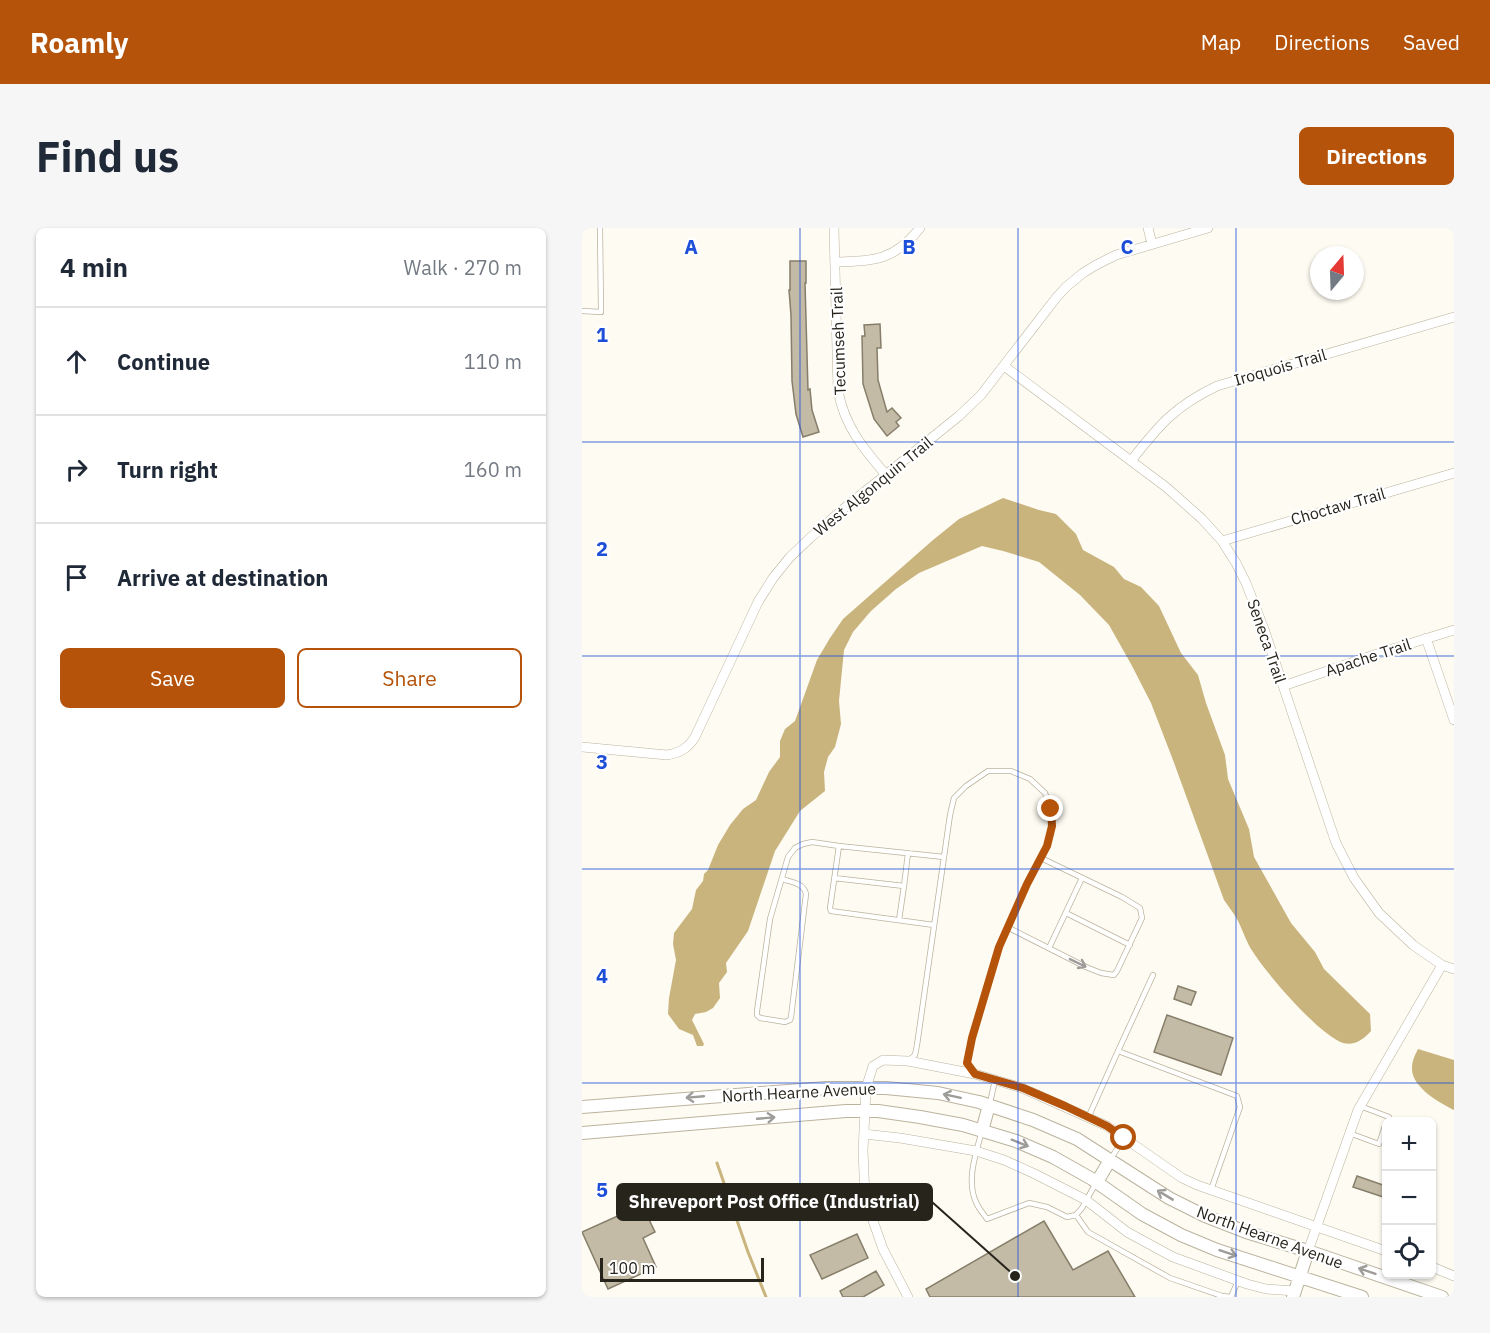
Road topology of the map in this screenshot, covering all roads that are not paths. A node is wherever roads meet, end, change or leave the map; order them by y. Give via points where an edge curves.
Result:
1 (600, 228) edge
2 (834, 228) edge
3 (920, 228) edge
4 (1148, 228) edge
5 (1208, 228) edge
6 (1152, 244) junction
7 (835, 262) junction
8 (582, 311) edge
9 (1454, 317) edge
10 (1004, 366) junction
11 (1131, 461) junction
12 (1454, 473) edge
13 (886, 475) junction
14 (1222, 541) junction
15 (1454, 630) edge
16 (1426, 638) junction
17 (1283, 686) junction
18 (1454, 720) edge
19 (582, 747) edge
20 (839, 846) junction
21 (908, 853) junction
22 (944, 856) junction
23 (1041, 858) junction
24 (834, 878) junction
25 (1082, 878) junction
26 (782, 879) junction
27 (904, 886) junction
28 (1066, 913) junction
29 (899, 920) junction
30 (934, 925) junction
31 (1007, 927) junction
32 (1130, 945) junction
33 (1049, 948) junction
34 (1442, 965) junction
35 (1454, 969) edge
36 (1153, 975) dead end
37 (1118, 1051) junction
38 (908, 1061) junction
39 (975, 1074) junction
40 (995, 1080) junction
41 (866, 1088) junction
42 (989, 1105) junction
43 (1360, 1106) junction
44 (582, 1107) edge
45 (865, 1111) junction
46 (1389, 1117) edge
47 (1088, 1118) junction
48 (981, 1131) junction
49 (582, 1133) edge
50 (1349, 1133) junction
51 (864, 1134) junction
52 (1382, 1136) edge
53 (1124, 1138) junction
54 (976, 1151) junction
55 (1110, 1160) junction
56 (1097, 1182) junction
57 (1211, 1191) junction
58 (1086, 1200) junction
59 (1076, 1215) junction
60 (1317, 1226) junction
61 (1382, 1250) edge
62 (1308, 1251) junction
63 (1436, 1269) edge
64 (1300, 1276) junction
65 (1454, 1276) edge
66 (1238, 1281) junction
67 (1297, 1295) edge
68 (908, 1297) edge
69 (1362, 1297) edge
70 (1442, 1297) edge

1 - 8 lane via 601,312
2 - 7 street, Tecumseh Trail
3 - 7 street via 906,244 880,259
4 - 6 street
5 - 6 street, West Algonquin Trail
6 - 10 street, West Algonquin Trail via 1096,265 1066,287
7 - 13 street, Tecumseh Trail via 840,403 855,436
9 - 11 street, Iroquois Trail via 1196,395 1168,416
10 - 11 street, Seneca Trail
10 - 13 street, West Algonquin Trail via 959,416
11 - 14 street, Seneca Trail via 1166,487
12 - 14 street, Choctaw Trail
13 - 19 street, West Algonquin Trail via 810,538 773,579 758,602 690,745 667,755
14 - 17 street, Seneca Trail via 1246,583
15 - 16 street, Apache Trail
16 - 17 street, Apache Trail
16 - 18 street
17 - 34 street, Seneca Trail via 1336,843 1354,878 1378,913
20 - 21 lane
20 - 24 lane
20 - 26 lane via 812,842 800,845 788,858
21 - 22 lane
21 - 27 lane
22 - 23 lane via 954,798 988,771 1011,771 1030,779 1045,793 1051,809 1052,826
22 - 30 lane
23 - 25 lane
23 - 31 lane
24 - 27 lane
24 - 29 lane via 831,911
25 - 28 lane
25 - 32 lane via 1140,908 1142,918
26 - 26 lane via 770,919 757,1011 760,1018 785,1022 791,1017 806,891
27 - 29 lane
28 - 32 lane
28 - 33 lane
29 - 30 lane
30 - 38 lane via 917,1045 915,1055
31 - 33 lane
31 - 39 lane via 972,1038 967,1063
33 -> 32 lane via 1113,975
34 - 35 street, Seneca Trail
34 - 43 street
36 - 37 lane
37 - 47 lane
37 - 57 lane via 1237,1096 1240,1107
38 - 39 street
38 - 41 street via 883,1060 873,1066
39 - 40 street
40 - 42 lane
40 - 47 street via 1023,1088
42 -> 41 street, North Hearne Avenue via 938,1093
41 -> 44 street, North Hearne Avenue
41 - 45 street
42 - 48 street
42 - 55 street, North Hearne Avenue via 1077,1139
43 - 46 lane
43 - 50 street
45 - 48 street, North Hearne Avenue via 920,1117
49 -> 45 street, North Hearne Avenue
45 - 51 street
47 - 53 street
48 - 54 lane
48 -> 56 street, North Hearne Avenue via 1053,1157
50 - 52 lane via 1379,1144
50 - 60 street
51 - 54 street
51 - 68 street via 865,1198 883,1249
53 - 55 lane
53 - 57 street via 1182,1179
54 - 58 street via 1035,1173
54 - 59 lane via 971,1179 975,1202 987,1219 1029,1203 1067,1217
55 - 56 street
62 -> 55 street, North Hearne Avenue via 1205,1216
56 - 58 lane
56 -> 64 street, North Hearne Avenue via 1142,1214 1181,1235
57 - 60 street
58 - 59 lane
58 - 66 street via 1148,1244
59 - 66 lane via 1088,1232 1170,1278 1231,1297
60 - 61 street
60 - 62 street
62 - 64 street
70 -> 62 street, North Hearne Avenue
63 - 65 street
64 - 67 street
64 - 69 street, North Hearne Avenue
66 - 67 street

